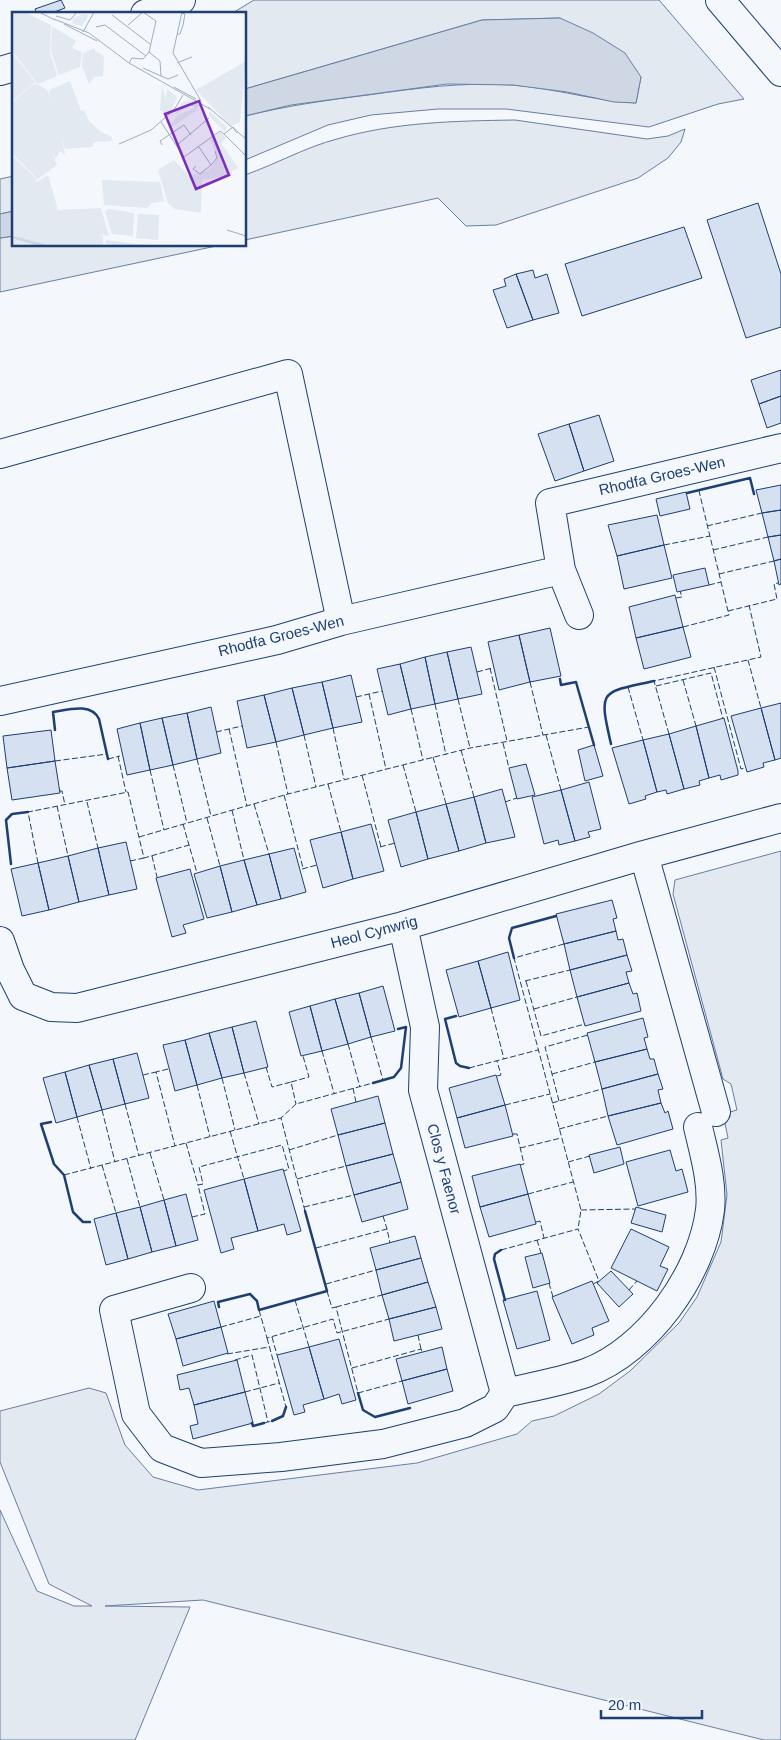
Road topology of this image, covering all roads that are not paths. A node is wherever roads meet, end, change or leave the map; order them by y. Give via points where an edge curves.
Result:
1 (720, 0) edge
2 (781, 72) edge
3 (781, 448) edge
4 (0, 454) edge
5 (561, 570) junction
6 (578, 615) dead end
7 (341, 620) junction
8 (0, 701) edge
9 (781, 818) edge
10 (644, 855) junction
11 (403, 926) junction
12 (0, 941) edge
13 (191, 1288) dead end
14 (500, 1400) junction

1 - 2 street
3 - 5 street, Rhodfa Groes-Wen via 550,503
4 - 7 street via 288,374
5 - 6 street, Rhodfa Groes-Wen
5 - 7 street, Rhodfa Groes-Wen
7 - 8 street, Rhodfa Groes-Wen via 277,640
9 - 10 street, Heol Cynwrig
10 - 11 street, Heol Cynwrig
10 - 14 street via 707,1120 710,1209 697,1256 682,1288 658,1320 625,1351 587,1373
11 - 12 street, Heol Cynwrig via 76,1008 51,1007 23,996
11 - 14 street, Clos y Faenor via 425,1028 423,1090
13 - 14 street via 114,1310 136,1414 162,1448 201,1463 383,1444 465,1423

